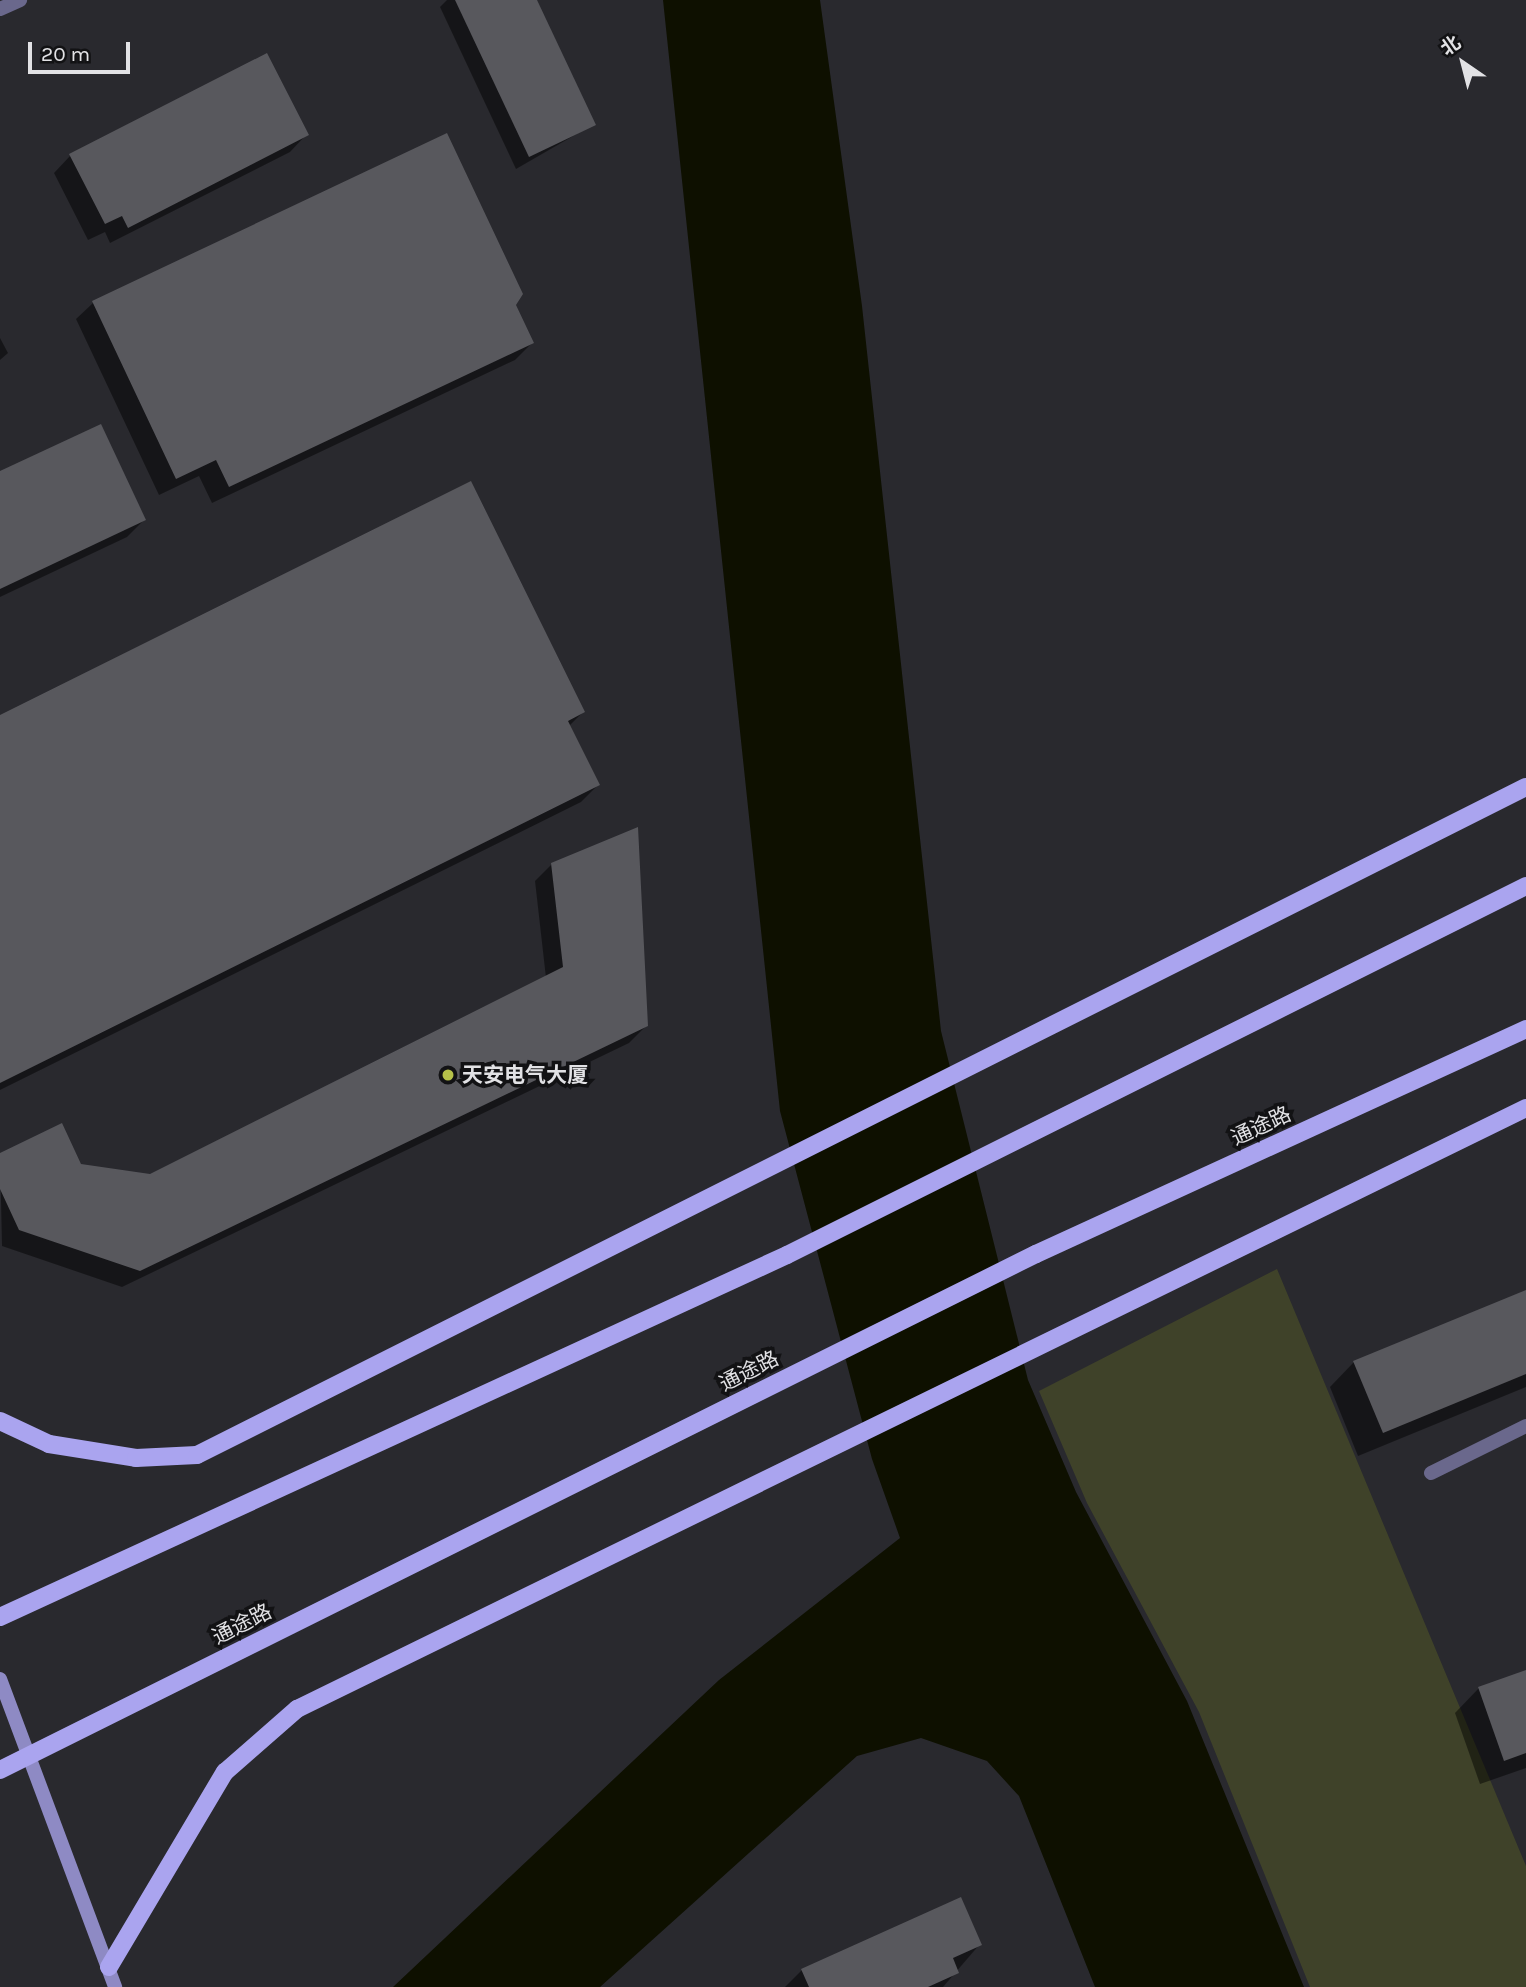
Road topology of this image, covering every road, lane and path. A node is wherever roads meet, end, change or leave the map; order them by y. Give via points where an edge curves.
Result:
1 (20, 0) edge
2 (0, 9) edge
3 (1526, 787) edge
4 (1526, 886) edge
5 (1526, 1029) edge
6 (1526, 1108) edge
7 (0, 1421) edge
8 (1526, 1426) edge
9 (1431, 1473) dead end
10 (0, 1617) edge
11 (0, 1679) edge
12 (31, 1755) junction
13 (0, 1770) edge
14 (109, 1967) junction
15 (115, 1987) edge

1 - 2 street
3 - 7 main road via 777,1168 197,1455 136,1458 49,1444
4 - 10 main road via 987,1151 787,1255
5 - 12 main road, 通途路 via 1036,1254
6 - 14 main road via 844,1437 297,1709 225,1772
8 - 9 street
11 - 12 main road
12 - 13 main road, 通途路
12 - 14 main road
14 - 15 main road

